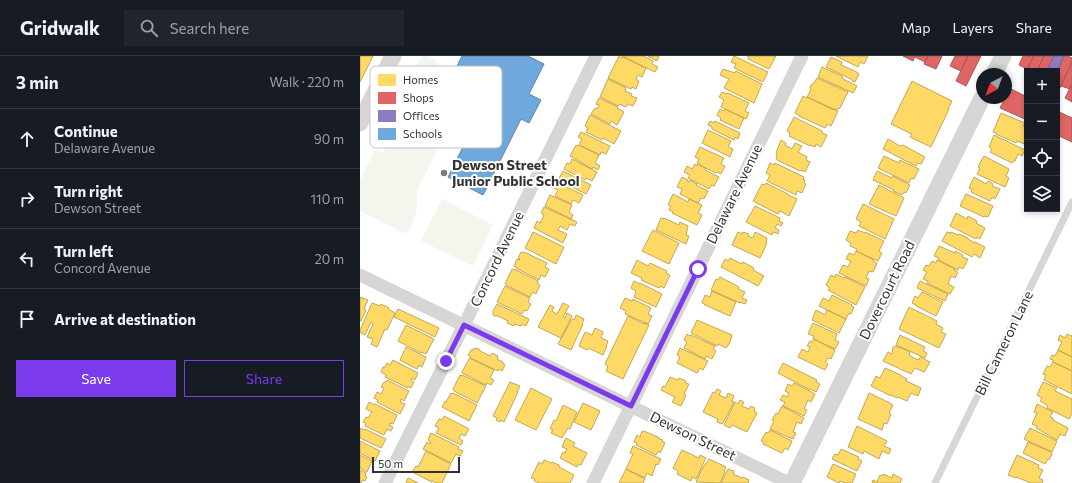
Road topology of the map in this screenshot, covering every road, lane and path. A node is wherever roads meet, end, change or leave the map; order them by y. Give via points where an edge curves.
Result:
1 (393, 56) edge
2 (596, 56) edge
3 (802, 56) edge
4 (1003, 56) edge
5 (388, 66) edge
6 (997, 68) edge
7 (370, 103) edge
8 (979, 104) edge
9 (360, 123) edge
10 (1072, 202) edge
11 (360, 275) edge
12 (464, 325) junction
13 (631, 406) junction
14 (385, 483) edge
15 (593, 483) edge
16 (789, 483) edge
17 (792, 483) edge
18 (935, 483) edge

1 - 5 street
2 - 12 street, Concord Avenue
3 - 13 street, Delaware Avenue
4 - 6 street
7 - 9 street
8 - 17 street, Dovercourt Road
10 - 18 lane, Bill Cameron Lane
11 - 12 street, Dewson Street
12 - 13 street, Dewson Street
12 - 14 street, Concord Avenue
13 - 15 street, Delaware Avenue
13 - 16 street, Dewson Street

